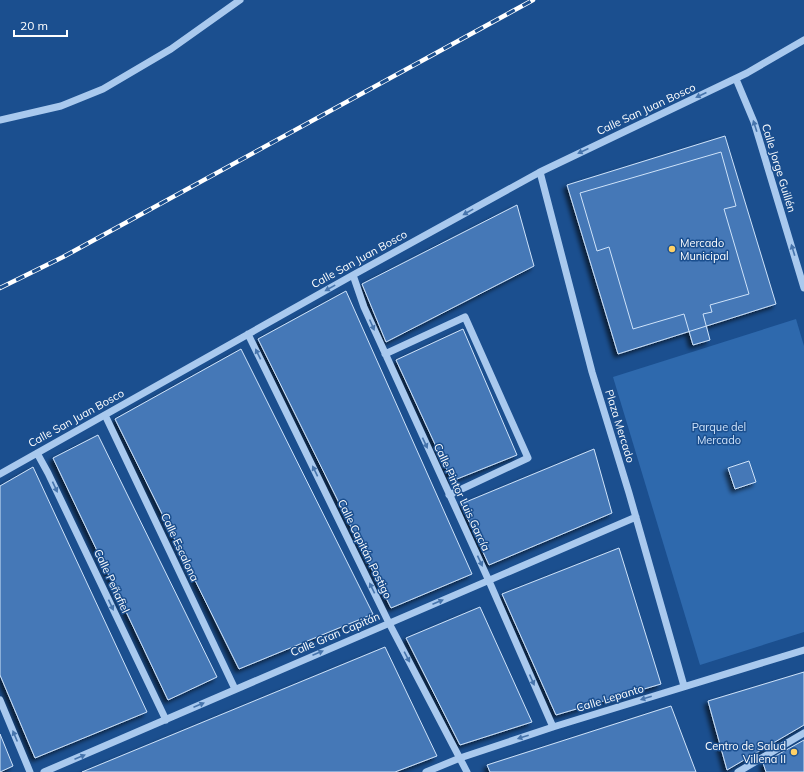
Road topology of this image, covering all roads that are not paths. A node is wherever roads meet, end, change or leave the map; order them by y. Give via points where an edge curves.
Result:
1 (240, 0) edge
2 (804, 40) edge
3 (736, 79) junction
4 (0, 120) edge
5 (540, 172) junction
6 (353, 275) junction
7 (804, 288) edge
8 (248, 334) junction
9 (385, 354) junction
10 (105, 415) junction
11 (37, 453) junction
12 (0, 474) edge
13 (449, 495) junction
14 (636, 517) junction
15 (489, 580) junction
16 (389, 623) junction
17 (804, 650) edge
18 (684, 686) junction
19 (235, 689) junction
20 (0, 700) edge
21 (166, 720) junction
22 (553, 727) junction
23 (804, 733) edge
24 (460, 758) junction
25 (30, 772) edge
26 (44, 772) edge
27 (426, 772) edge
28 (467, 772) edge
29 (738, 772) edge

1 - 4 street via 171,49 103,89 61,106
2 - 3 street, Calle San Juan Bosco
3 -> 5 street, Calle San Juan Bosco
7 -> 3 street, Calle Jorge Guillén via 754,122
5 -> 6 street, Calle San Juan Bosco
5 - 14 street, Plaza Mercado via 592,372
6 -> 8 street, Calle San Juan Bosco
6 -> 9 street, Calle Pintor Luis García
8 - 10 street, Calle San Juan Bosco
16 -> 8 street, Calle Capitán Postigo
9 -> 13 street, Calle Pintor Luis García
9 - 13 street via 466,317 528,458
10 - 11 street, Calle San Juan Bosco
10 - 19 street, Calle Escalona
11 - 12 street, Calle San Juan Bosco
11 -> 21 street, Calle Peñafiel
13 -> 15 street, Calle Pintor Luis García
14 - 15 street, Calle Gran Capitán
14 - 18 street, Plaza Mercado
16 -> 15 street, Calle Gran Capitán
15 -> 22 street, Calle Pintor Luis García
19 -> 16 street, Calle Gran Capitán
16 -> 24 street, Calle Capitán Postigo
17 - 18 street, Calle Lepanto
18 -> 22 street, Calle Lepanto
21 -> 19 street, Calle Gran Capitán
25 -> 20 street
26 -> 21 street, Calle Gran Capitán
22 -> 24 street, Calle Lepanto
23 - 29 street
24 - 27 street, Calle Lepanto
24 - 28 street, Calle Capitán Postigo

